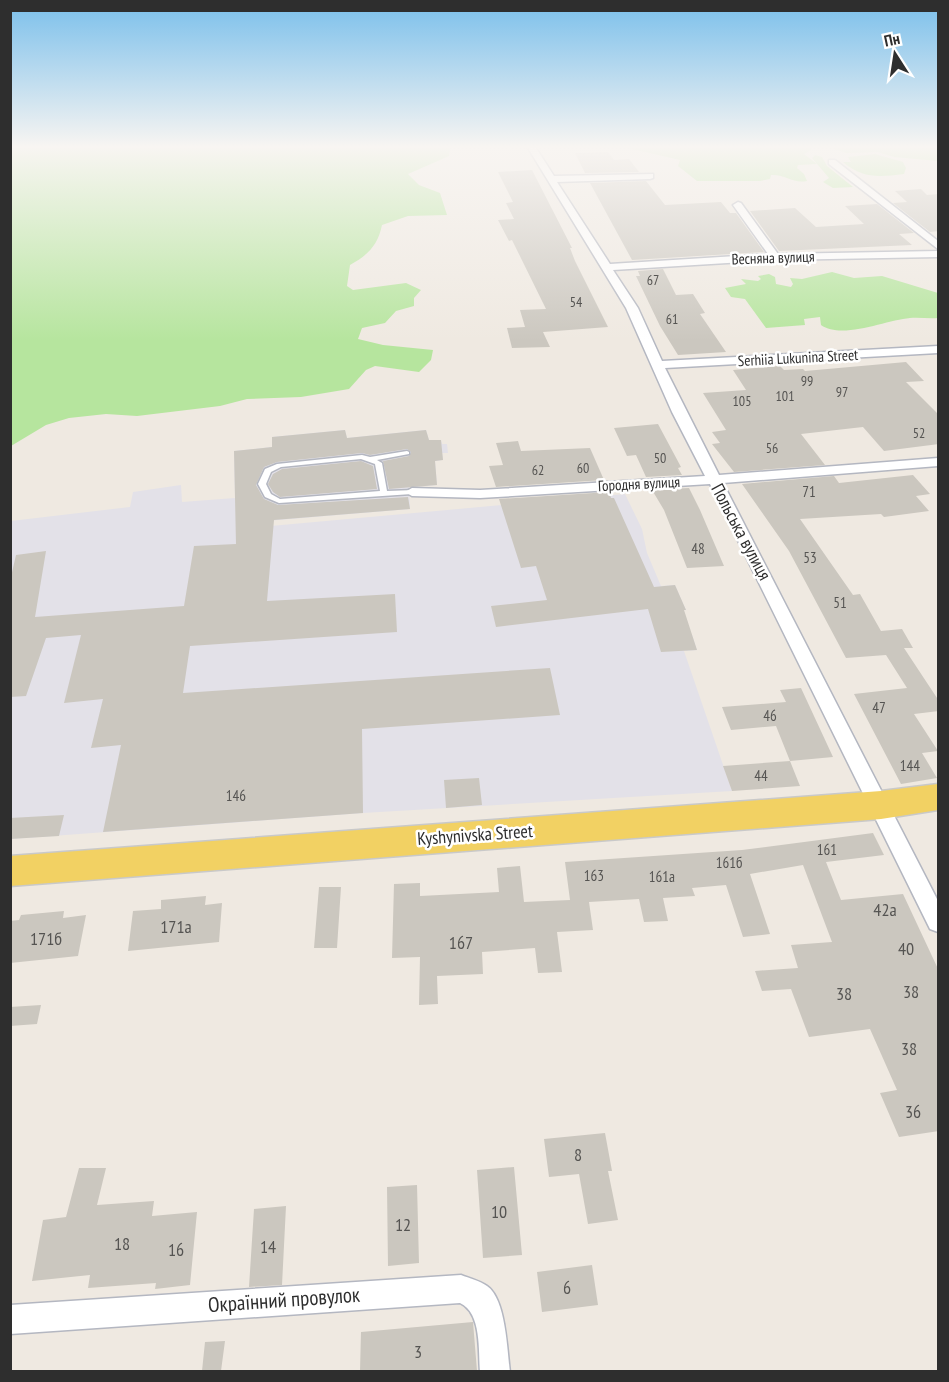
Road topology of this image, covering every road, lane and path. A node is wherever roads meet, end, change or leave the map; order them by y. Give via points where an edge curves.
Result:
1 (573, 212) edge
2 (743, 212) edge
3 (896, 212) edge
4 (939, 246) edge
5 (939, 254) edge
6 (775, 257) junction
7 (608, 267) junction
8 (939, 349) edge
9 (657, 365) junction
10 (407, 453) dead end
11 (372, 459) junction
12 (939, 462) edge
13 (713, 480) junction
14 (412, 492) joint
15 (384, 493) junction
16 (939, 797) edge
17 (881, 805) junction
18 (10, 870) edge
19 (939, 922) edge
20 (10, 1320) edge
21 (495, 1371) edge

1 - 7 street, Польська вулиця
2 - 6 street
3 - 4 street
5 - 6 street, Весняна вулиця
6 - 7 street, Весняна вулиця
7 - 9 street, Польська вулиця
8 - 9 street, Serhiia Lukunina Street
9 - 13 street, Польська вулиця
10 - 11 lane
11 - 15 lane via 378,463
11 - 15 lane via 279,465 268,471 262,484 268,495 279,501
12 - 13 street, Городня вулиця
13 - 14 street, Городня вулиця via 480,494
13 - 17 street, Польська вулиця
14 - 15 lane
16 - 17 main road, Kyshynivska Street
17 - 18 main road, Kyshynivska Street
17 - 19 street, Польська вулиця
20 - 21 street, Окраїнний провулок via 461,1289 479,1297 489,1317

